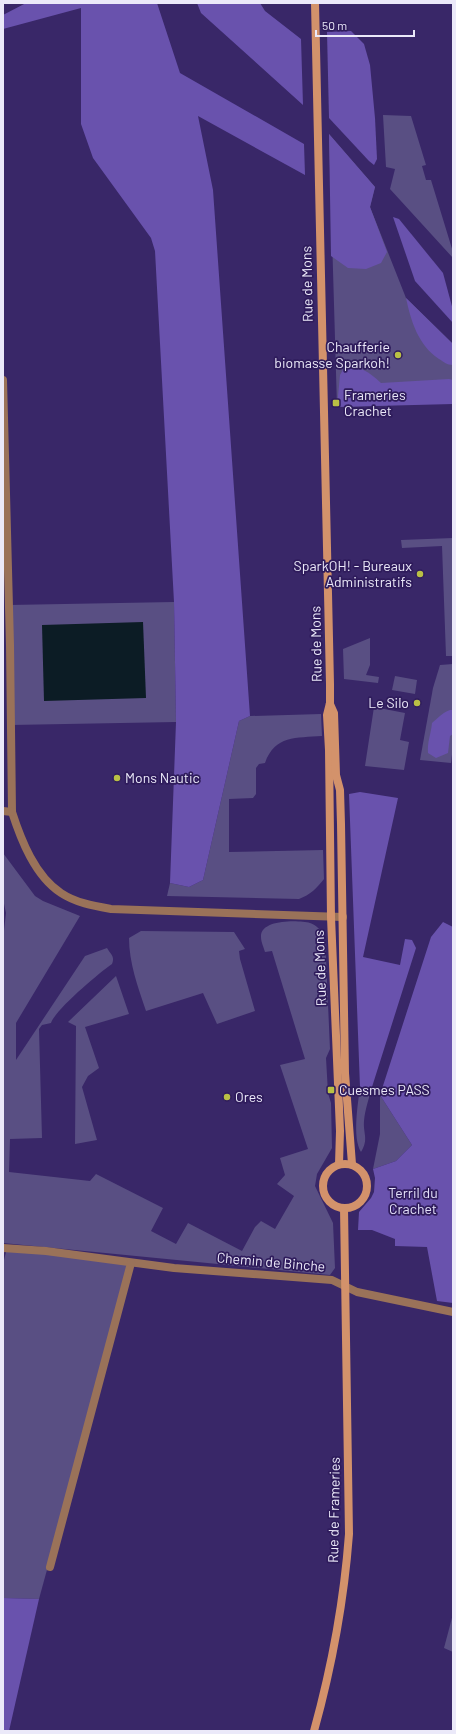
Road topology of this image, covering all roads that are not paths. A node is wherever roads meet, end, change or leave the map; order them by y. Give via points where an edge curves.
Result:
1 (314, 3) edge
2 (3, 380) edge
3 (330, 703) junction
4 (3, 811) edge
5 (12, 812) junction
6 (329, 822) junction
7 (341, 824) junction
8 (331, 917) junction
9 (343, 917) junction
10 (339, 1164) junction
11 (352, 1164) junction
12 (344, 1208) junction
13 (3, 1248) edge
14 (131, 1263) junction
15 (345, 1287) junction
16 (453, 1312) edge
17 (50, 1567) dead end
18 (314, 1731) edge

1 - 3 main road, Rue de Mons
2 - 5 street
3 - 6 main road, Rue de Mons via 327,715
3 - 7 main road via 334,713
4 - 5 street
5 - 8 street via 18,833 43,876 61,893 87,905 111,909
6 - 7 main road
6 - 8 main road, Rue de Mons
7 - 9 main road
8 - 9 street
8 - 10 main road, Rue de Mons via 340,1131
9 - 11 main road via 345,1073
10 - 11 main road
10 - 12 main road via 324,1177 322,1191 333,1205
11 - 12 main road via 365,1176 367,1192 357,1205
12 - 15 main road
13 - 14 street, Chemin de Binche via 46,1251
14 - 15 street, Chemin de Binche via 332,1280
14 - 17 street
15 - 16 street, Chemin de Binche via 357,1292
15 - 18 main road, Rue de Frameries via 349,1541 340,1617 325,1692

